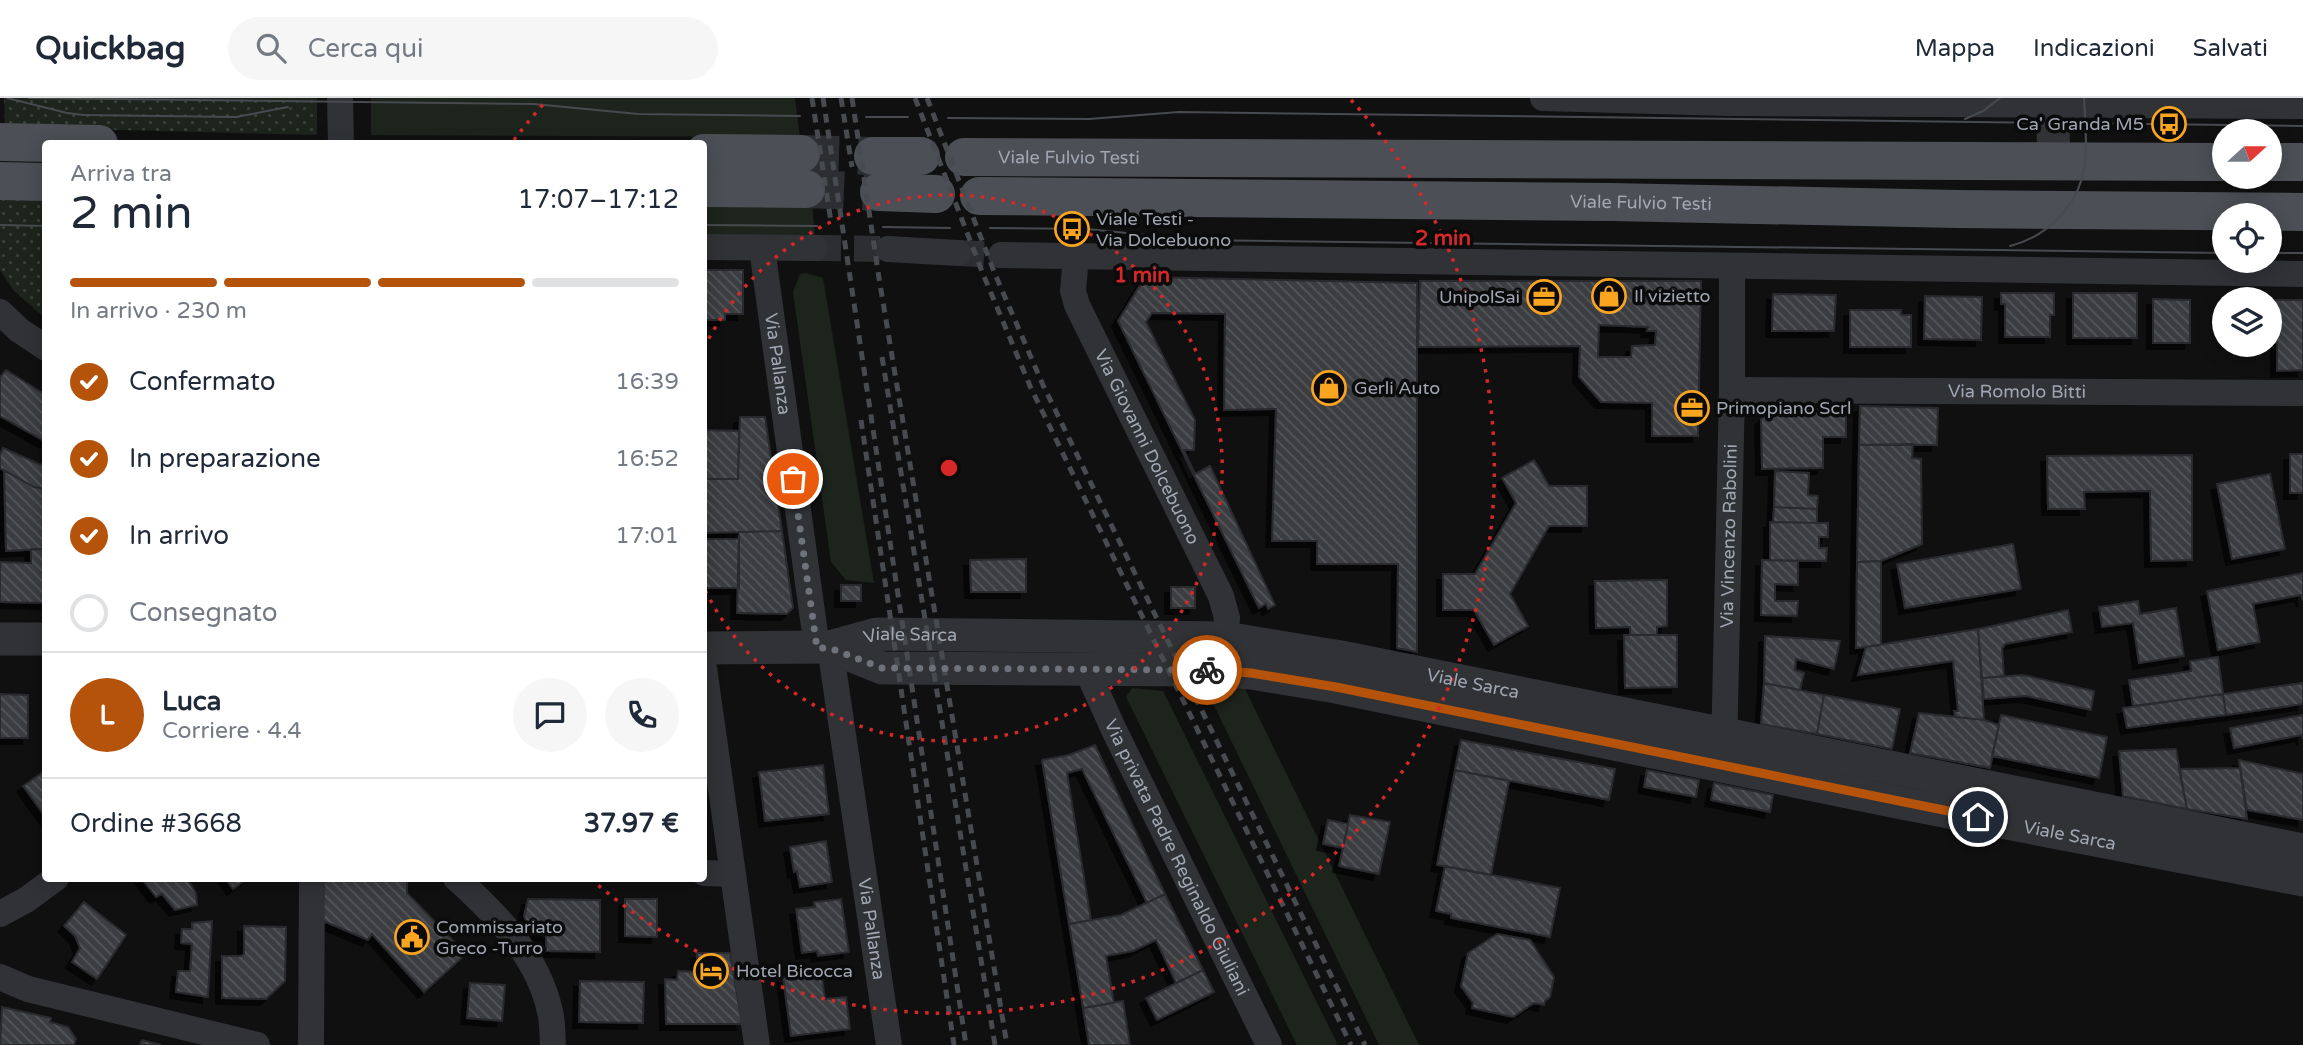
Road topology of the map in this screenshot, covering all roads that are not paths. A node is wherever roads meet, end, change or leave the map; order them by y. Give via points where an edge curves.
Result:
1 (340, 98) edge
2 (1543, 98) edge
3 (1610, 98) edge
4 (2053, 100) edge
5 (1976, 101) edge
6 (2120, 101) edge
7 (2303, 106) edge
8 (341, 140) edge
9 (0, 142) edge
10 (42, 143) edge
11 (707, 154) edge
12 (921, 156) dead end
13 (964, 157) dead end
14 (2054, 161) junction
15 (2212, 162) edge
16 (2282, 162) edge
17 (2303, 162) edge
18 (0, 181) edge
19 (42, 182) edge
20 (707, 188) edge
21 (936, 194) dead end
22 (979, 196) dead end
23 (2055, 209) junction
24 (2303, 212) edge
25 (707, 247) edge
26 (762, 248) junction
27 (815, 248) tunnel mouth
28 (888, 249) tunnel mouth
29 (958, 253) tunnel mouth
30 (1002, 255) tunnel mouth
31 (1076, 256) junction
32 (1732, 266) junction
33 (2303, 274) edge
34 (2, 319) edge
35 (42, 345) edge
36 (1732, 390) junction
37 (2303, 393) edge
38 (1225, 638) junction
39 (0, 639) edge
40 (42, 639) edge
41 (707, 648) edge
42 (823, 648) junction
43 (1091, 668) junction
44 (707, 690) edge
45 (1724, 749) junction
46 (2303, 850) edge
47 (707, 873) edge
48 (732, 874) junction
49 (2303, 880) edge
50 (50, 882) edge
51 (312, 882) edge
52 (460, 882) edge
53 (0, 914) edge
54 (0, 977) edge
55 (257, 1045) edge
56 (311, 1045) edge
57 (553, 1045) edge
58 (757, 1045) edge
59 (889, 1045) edge
60 (1269, 1045) edge

1 - 8 street
2 - 3 street
3 - 5 street via 1729,103
4 - 5 street
4 - 6 street
4 - 14 street
6 - 7 street
9 - 10 main road
11 - 20 main road via 803,172
12 - 21 main road via 876,174
13 - 14 main road, Viale Fulvio Testi
14 - 15 main road, Viale Fulvio Testi
14 - 23 main road
16 - 17 main road
18 - 19 main road
22 - 23 main road, Viale Fulvio Testi
23 - 24 main road, Viale Fulvio Testi
25 - 26 street
26 - 27 street
26 - 42 street, Via Pallanza
28 - 29 street
30 - 31 street
31 - 32 street
31 - 38 street, Via Giovanni Dolcebuono via 1073,291 1077,304 1221,596 1227,618
32 - 33 street
32 - 36 street, Via Vincenzo Rabolini
34 - 35 street
36 - 37 street, Via Romolo Bitti
36 - 45 street, Via Vincenzo Rabolini
38 - 42 street, Viale Sarca via 877,634
38 - 45 street, Viale Sarca via 1341,657
39 - 40 street
41 - 42 street
42 - 43 street, Viale Sarca via 882,668
42 - 59 street, Via Pallanza
43 - 45 street, Viale Sarca via 1251,673
43 - 60 street, Via privata Padre Reginaldo Giuliani via 1091,679 1114,730
44 - 48 street
45 - 46 street, Viale Sarca
45 - 49 street, Viale Sarca via 1897,802
47 - 48 street
48 - 58 street
50 - 53 street
51 - 56 street
52 - 57 street via 509,931 543,986
54 - 55 street via 28,989

